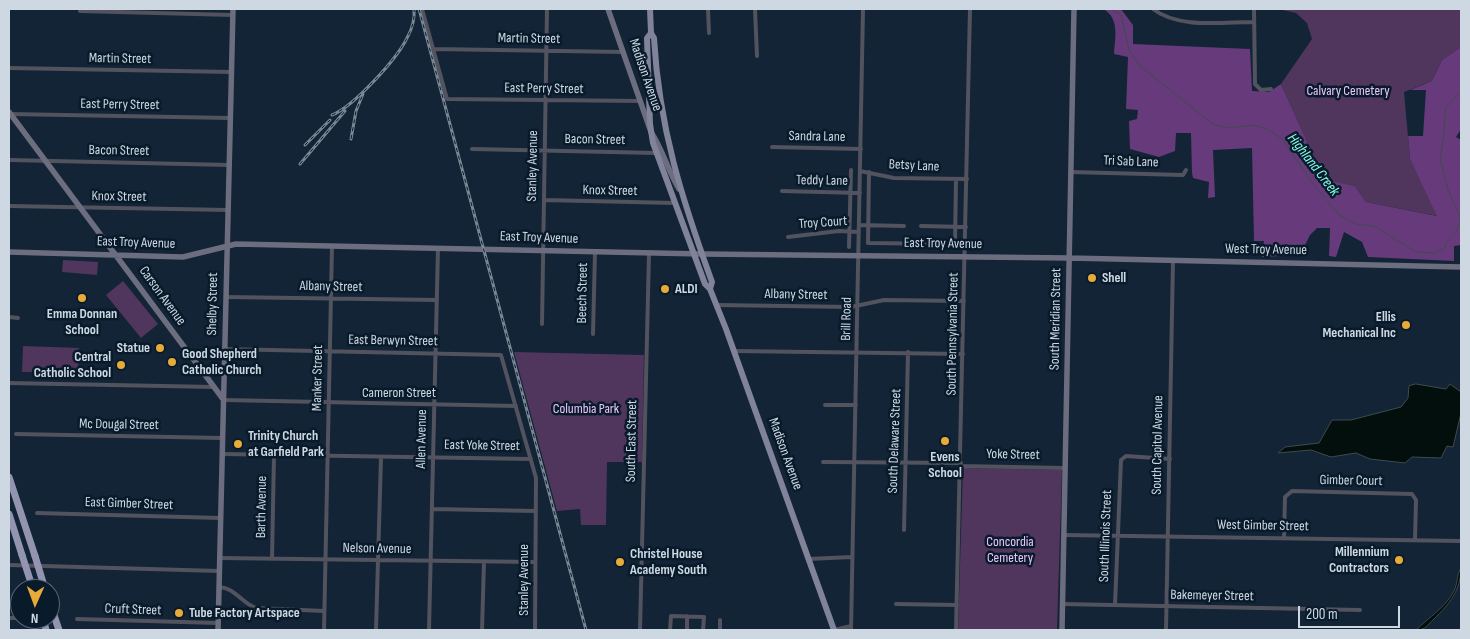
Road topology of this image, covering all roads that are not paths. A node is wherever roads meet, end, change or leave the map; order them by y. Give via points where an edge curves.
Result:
1 (179, 9) edge
2 (422, 9) edge
3 (547, 9) edge
4 (608, 9) edge
5 (650, 9) edge
6 (708, 9) edge
7 (755, 9) edge
8 (863, 9) edge
9 (970, 9) edge
10 (1074, 9) edge
11 (1153, 9) edge
12 (1254, 9) edge
13 (80, 10) edge
14 (129, 11) edge
15 (233, 12) edge
16 (179, 14) junction
17 (1253, 22) junction
18 (651, 33) junction
19 (709, 33) dead end
20 (434, 49) junction
21 (547, 50) junction
22 (624, 52) junction
23 (756, 56) dead end
24 (9, 68) edge
25 (232, 72) junction
26 (1271, 89) dead end
27 (546, 100) junction
28 (641, 101) junction
29 (9, 113) edge
30 (230, 118) junction
31 (651, 132) junction
32 (772, 147) dead end
33 (472, 149) dead end
34 (861, 149) junction
35 (545, 150) junction
36 (657, 152) junction
37 (9, 160) edge
38 (45, 160) junction
39 (229, 165) junction
40 (851, 170) dead end
41 (1186, 170) dead end
42 (860, 171) junction
43 (869, 172) junction
44 (1071, 172) junction
45 (956, 179) junction
46 (967, 179) junction
47 (679, 189) junction
48 (782, 191) dead end
49 (850, 192) junction
50 (860, 193) junction
51 (544, 200) junction
52 (675, 203) junction
53 (9, 206) edge
54 (80, 207) junction
55 (228, 210) junction
56 (859, 225) junction
57 (868, 225) junction
58 (904, 226) dead end
59 (921, 226) dead end
60 (955, 227) junction
61 (966, 227) junction
62 (850, 232) junction
63 (859, 232) junction
64 (788, 237) dead end
65 (227, 246) junction
66 (332, 246) junction
67 (849, 247) dead end
68 (438, 248) junction
69 (542, 250) junction
70 (9, 252) edge
71 (595, 252) junction
72 (649, 253) junction
73 (694, 254) junction
74 (702, 254) junction
75 (116, 255) junction
76 (859, 256) junction
77 (966, 256) junction
78 (1070, 258) junction
79 (1173, 260) junction
80 (1461, 267) edge
81 (710, 289) junction
82 (226, 297) junction
83 (331, 299) junction
84 (437, 300) junction
85 (964, 301) junction
86 (716, 305) junction
87 (858, 305) junction
88 (9, 317) edge
89 (18, 318) dead end
90 (542, 324) dead end
91 (593, 334) dead end
92 (224, 349) junction
93 (330, 351) junction
94 (734, 351) junction
95 (857, 352) junction
96 (908, 352) junction
97 (435, 353) junction
98 (963, 354) junction
99 (501, 355) joint
100 (9, 383) edge
101 (214, 387) junction
102 (223, 399) junction
103 (329, 404) junction
104 (825, 404) dead end
105 (434, 405) junction
106 (516, 406) junction
107 (856, 406) junction
108 (16, 434) dead end
109 (222, 438) junction
110 (222, 454) junction
111 (274, 455) junction
112 (328, 456) junction
113 (381, 457) junction
114 (433, 457) junction
115 (531, 459) junction
116 (1170, 459) junction
117 (823, 462) dead end
118 (905, 462) junction
119 (855, 463) junction
120 (961, 465) junction
121 (1065, 468) junction
122 (9, 477) edge
123 (432, 509) junction
124 (536, 511) junction
125 (37, 513) dead end
126 (9, 514) edge
127 (220, 518) junction
128 (904, 530) dead end
129 (1064, 535) junction
130 (1117, 536) junction
131 (1168, 537) junction
132 (1284, 538) junction
133 (1415, 540) junction
134 (1461, 541) edge
135 (219, 558) junction
136 (852, 558) junction
137 (272, 559) junction
138 (808, 559) junction
139 (325, 560) junction
140 (378, 560) junction
141 (431, 561) junction
142 (484, 562) junction
143 (535, 562) junction
144 (9, 565) edge
145 (219, 571) junction
146 (30, 579) edge
147 (42, 579) edge
148 (219, 589) junction
149 (896, 604) dead end
150 (1062, 604) junction
151 (957, 605) junction
152 (1115, 605) junction
153 (1166, 606) junction
154 (1360, 610) dead end
155 (324, 611) junction
156 (687, 616) junction
157 (77, 619) dead end
158 (720, 620) dead end
159 (218, 623) junction
160 (851, 628) edge
161 (218, 630) edge
162 (324, 630) edge
163 (376, 630) edge
164 (429, 630) edge
165 (482, 630) edge
166 (535, 630) edge
167 (640, 630) edge
168 (670, 630) edge
169 (687, 630) edge
170 (704, 630) edge
171 (720, 630) edge
172 (834, 630) edge
173 (956, 630) edge
174 (1062, 630) edge
175 (1166, 630) edge

1 - 16 street
2 - 20 street
3 - 21 street, Stanley Avenue
4 - 22 main road, Madison Avenue
5 - 18 main road
6 - 19 street
7 - 23 street
8 - 34 street, Brill Road
9 - 46 street, South Pennsylvania Street
10 - 44 main road, South Meridian Street
11 - 17 street via 1181,21
12 - 17 street
13 - 14 street
14 - 16 street
15 - 16 street
15 - 25 main road, Shelby Street
17 - 26 street via 1255,84 1260,90
18 - 31 main road via 647,38
18 - 47 main road via 663,121
20 - 21 street, Martin Street
20 - 27 street, East Perry Street via 447,99
21 - 22 street, Martin Street
21 - 27 street, Stanley Avenue
22 - 28 main road, Madison Avenue
24 - 25 street, Martin Street
25 - 30 main road, Shelby Street
27 - 28 street, East Perry Street
27 - 35 street, Stanley Avenue
28 - 31 main road, Madison Avenue
29 - 30 street, East Perry Street
29 - 38 main road, Carson Avenue
30 - 39 main road, Shelby Street
31 - 36 main road, Madison Avenue
31 - 47 main road, Madison Avenue
32 - 34 street, Sandra Lane
33 - 35 street, Bacon Street
34 - 42 street, Brill Road
35 - 36 street, Bacon Street
35 - 51 street, Stanley Avenue
36 - 52 main road, Madison Avenue
37 - 38 street, Bacon Street
38 - 39 street, Bacon Street
38 - 54 main road, Carson Avenue
39 - 55 main road, Shelby Street
40 - 49 street
41 - 44 street, Tri Sab Lane via 1183,175
42 - 43 street, Betsy Lane
42 - 50 street, Brill Road
43 - 45 street, Betsy Lane via 894,178
43 - 57 street
44 - 78 main road, South Meridian Street
45 - 46 street, Betsy Lane
45 - 60 street
46 - 61 street, South Pennsylvania Street
47 - 74 main road, Madison Avenue
48 - 49 street, Teddy Lane
49 - 50 street, Teddy Lane
49 - 62 street
50 - 56 street, Brill Road
51 - 52 street, Knox Street
51 - 69 street, Stanley Avenue
52 - 73 main road, Madison Avenue
53 - 54 street, Knox Street
54 - 55 street, Knox Street
54 - 75 main road, Carson Avenue
55 - 65 main road, Shelby Street
56 - 57 street
56 - 63 street, Brill Road
57 - 58 street
57 - 60 street via 868,243 955,244
59 - 60 street
60 - 61 street
61 - 77 street, South Pennsylvania Street
62 - 63 street, Troy Court
62 - 64 street, Troy Court
62 - 67 street
63 - 76 street, Brill Road
65 - 66 main road, East Troy Avenue
65 - 75 main road, East Troy Avenue via 191,257
65 - 82 main road, Shelby Street
66 - 68 main road, East Troy Avenue
66 - 83 street, Manker Street
68 - 69 main road, East Troy Avenue
68 - 84 street, Allen Avenue
69 - 71 main road, East Troy Avenue
69 - 90 street, Stanley Avenue
70 - 75 main road, East Troy Avenue
71 - 72 main road, East Troy Avenue
71 - 91 street, Beech Street
72 - 73 main road, East Troy Avenue
72 - 167 street, South East Street
73 - 74 main road, East Troy Avenue
73 - 81 main road, Madison Avenue
74 - 76 main road, East Troy Avenue
74 - 81 main road, Madison Avenue via 712,282
75 - 101 main road, Carson Avenue
76 - 77 main road, East Troy Avenue
76 - 87 street, Brill Road
77 - 78 main road, East Troy Avenue
77 - 85 street, South Pennsylvania Street
78 - 79 main road, West Troy Avenue
78 - 121 main road, South Meridian Street
79 - 80 main road, West Troy Avenue
79 - 116 street, South Capitol Avenue
81 - 86 main road, Madison Avenue
82 - 83 street, Albany Street
82 - 92 main road, Shelby Street
83 - 84 street, Albany Street
83 - 93 street, Manker Street
84 - 97 street, Allen Avenue
85 - 87 street, Albany Street via 884,300
85 - 98 street, South Pennsylvania Street
86 - 87 street, Albany Street
86 - 94 main road, Madison Avenue
87 - 95 street, Brill Road
88 - 89 street
92 - 93 street, East Berwyn Street
92 - 102 main road, Shelby Street
93 - 97 street, East Berwyn Street
93 - 103 street, Manker Street
94 - 95 street
94 - 138 main road, Madison Avenue
95 - 96 street
95 - 107 street, Brill Road
96 - 98 street
96 - 118 street, South Delaware Street
97 - 99 street, East Berwyn Street
97 - 105 street, Allen Avenue
98 - 120 street, South Pennsylvania Street
99 - 106 street, Stanley Avenue
100 - 101 street
101 - 102 main road, Carson Avenue
102 - 103 street, Cameron Street via 228,402
102 - 109 main road, Shelby Street
103 - 105 street, Cameron Street
103 - 112 street, Manker Street
104 - 107 street
105 - 106 street, Cameron Street
105 - 114 street, Allen Avenue
106 - 115 street, Stanley Avenue
107 - 119 street, Brill Road
108 - 109 street, Mc Dougal Street
109 - 110 main road, Shelby Street
110 - 111 street, East Yoke Street
110 - 127 main road, Shelby Street
111 - 112 street, East Yoke Street
111 - 137 street, Barth Avenue
112 - 113 street, East Yoke Street
112 - 139 street, Manker Street
113 - 114 street, East Yoke Street
113 - 140 street
114 - 115 street, East Yoke Street
114 - 123 street, Allen Avenue
115 - 124 street, Stanley Avenue via 536,478
116 - 130 street, South Illinois Street via 1126,456 1121,460
116 - 131 street, South Capitol Avenue
117 - 119 street
118 - 119 street, Yoke Street
118 - 120 street, Yoke Street
118 - 128 street, South Delaware Street
119 - 136 street, Brill Road
120 - 121 street, Yoke Street
120 - 151 street, South Pennsylvania Street
121 - 129 main road, South Meridian Street
122 - 147 highway, bridge
123 - 124 street
123 - 141 street, Allen Avenue
124 - 143 street, Stanley Avenue
125 - 127 street, East Gimber Street
126 - 146 highway, bridge
127 - 135 main road, Shelby Street
129 - 130 street, West Gimber Street
129 - 150 main road, South Meridian Street
130 - 131 street, West Gimber Street
130 - 152 street, South Illinois Street
131 - 132 street, West Gimber Street
131 - 153 street, South Capitol Avenue
132 - 133 street, West Gimber Street
132 - 133 street, Gimber Court via 1285,497 1292,491 1412,494 1416,500
133 - 134 street, West Gimber Street
135 - 137 street, Nelson Avenue
135 - 145 main road, Shelby Street
136 - 138 street
136 - 160 street, Brill Road
137 - 139 street, Nelson Avenue
138 - 172 main road, Madison Avenue
139 - 140 street, Nelson Avenue
139 - 155 street, Manker Street
140 - 141 street, Nelson Avenue
140 - 163 street
141 - 142 street, Nelson Avenue
141 - 164 street, Allen Avenue
142 - 143 street, Nelson Avenue
142 - 165 street
143 - 166 street, Stanley Avenue
144 - 145 street
145 - 148 main road, Shelby Street
148 - 155 street via 233,590 256,608
148 - 159 main road, Shelby Street
149 - 151 street
150 - 152 street, Bakemeyer Street
150 - 174 main road, South Meridian Street
151 - 173 street, South Pennsylvania Street
152 - 153 street, Bakemeyer Street
153 - 154 street, Bakemeyer Street
153 - 175 street, South Capitol Avenue
155 - 162 street, Manker Street
156 - 168 street via 671,616
156 - 169 street
156 - 170 street via 704,616
157 - 159 street, Cruft Street
158 - 171 street
159 - 161 main road, Shelby Street
160 - 172 street

